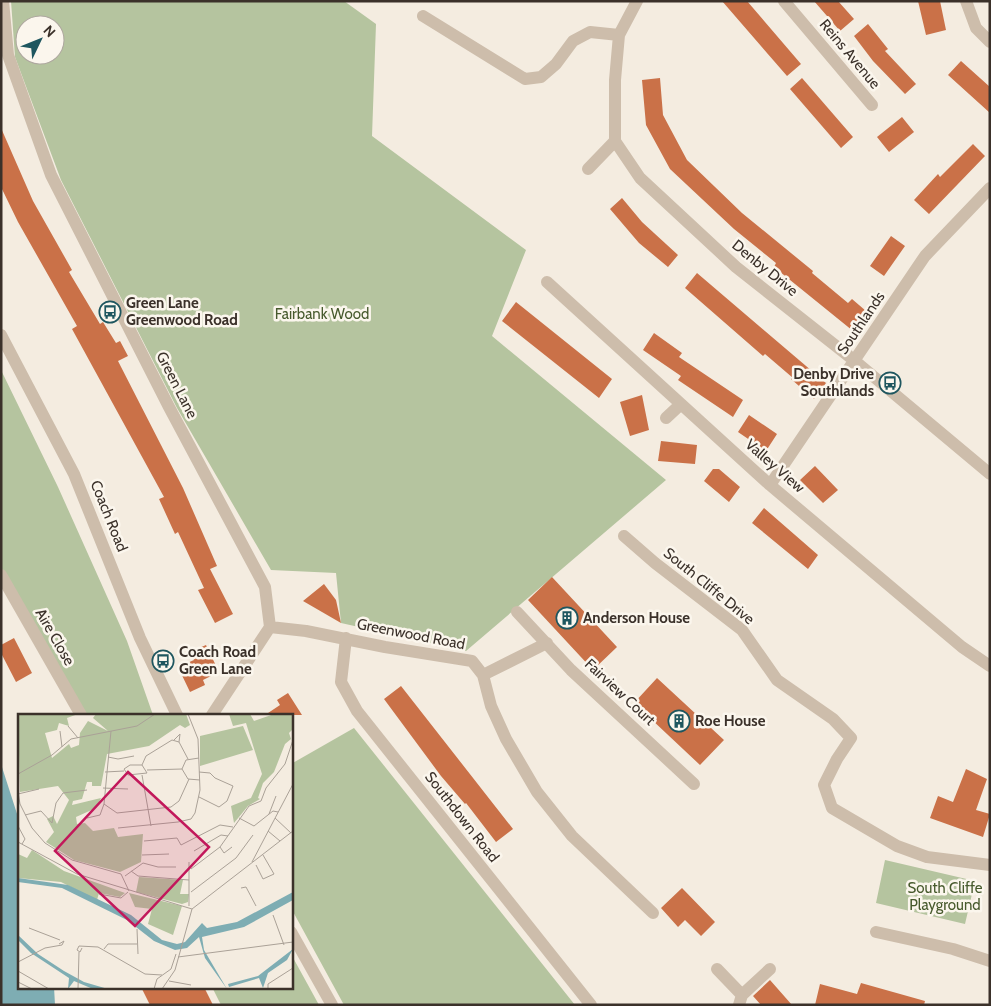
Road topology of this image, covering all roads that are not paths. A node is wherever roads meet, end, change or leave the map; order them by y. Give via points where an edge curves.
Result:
1 (3, 1) edge
2 (637, 1) edge
3 (784, 1) edge
4 (966, 1) edge
5 (423, 16) dead end
6 (619, 35) junction
7 (990, 42) edge
8 (872, 105) dead end
9 (615, 141) junction
10 (588, 169) dead end
11 (990, 188) edge
12 (546, 282) dead end
13 (1, 335) edge
14 (855, 361) junction
15 (681, 404) junction
16 (666, 418) dead end
17 (990, 474) edge
18 (770, 485) junction
19 (624, 536) dead end
20 (1, 576) edge
21 (517, 612) dead end
22 (270, 627) junction
23 (346, 638) junction
24 (547, 643) junction
25 (990, 666) edge
26 (483, 675) junction
27 (80, 714) edge
28 (177, 714) edge
29 (213, 714) edge
30 (694, 784) dead end
31 (990, 865) edge
32 (653, 913) dead end
33 (876, 932) dead end
34 (292, 934) edge
35 (990, 961) edge
36 (717, 969) dead end
37 (770, 969) dead end
38 (740, 1000) edge
39 (332, 1005) edge
40 (591, 1005) edge

1 - 22 street, Green Lane via 8,55 51,175 265,587
2 - 6 street
3 - 8 street, Reins Avenue
4 - 7 street via 976,28
5 - 6 street via 525,79 541,77 556,64 573,40 590,32
6 - 9 street
9 - 10 street
9 - 14 street, Denby Drive via 640,178 704,238
11 - 14 street, Southlands via 925,256
12 - 15 street, Valley View
13 - 28 street, Coach Road via 74,474 140,638
14 - 17 street, Denby Drive
14 - 18 street, Southlands
15 - 16 street
15 - 18 street, Valley View
18 - 25 street, Valley View via 962,647
19 - 31 street, South Cliffe Drive via 742,630 777,680 834,719 851,738 824,785 832,808 897,846 927,857
20 - 27 street, Aire Close
21 - 24 street, Fairview Court
22 - 23 street, Greenwood Road
22 - 29 street
23 - 26 street, Greenwood Road via 385,648 472,661
23 - 40 street, Southdown Road via 341,682 357,711
24 - 26 street
24 - 30 street, Fairview Court via 571,670
26 - 32 street via 491,706 506,740 537,792 572,836
33 - 35 street via 953,949
34 - 39 street
36 - 38 street
37 - 38 street

